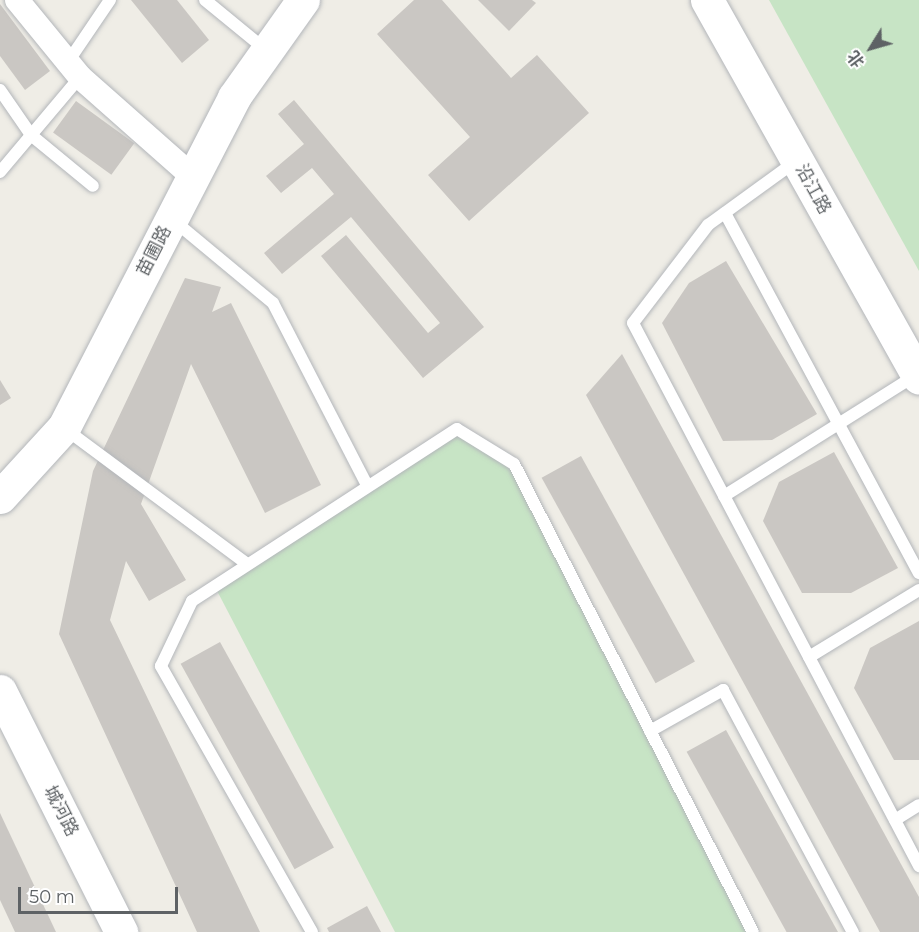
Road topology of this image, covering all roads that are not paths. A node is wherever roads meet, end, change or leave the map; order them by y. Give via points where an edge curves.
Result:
1 (17, 0) edge
2 (110, 0) edge
3 (205, 0) edge
4 (303, 0) edge
5 (707, 0) edge
6 (267, 51) junction
7 (74, 70) junction
8 (0, 90) edge
9 (32, 135) junction
10 (797, 160) junction
11 (0, 172) edge
12 (193, 177) junction
13 (93, 186) dead end
14 (725, 213) junction
15 (171, 218) junction
16 (918, 376) edge
17 (838, 424) junction
18 (64, 427) junction
19 (367, 485) junction
20 (724, 496) junction
21 (0, 497) edge
22 (246, 563) junction
23 (919, 573) edge
24 (919, 590) edge
25 (809, 657) junction
26 (0, 691) edge
27 (650, 731) junction
28 (919, 806) edge
29 (895, 820) junction
30 (919, 866) edge
31 (121, 932) edge
32 (312, 932) edge
33 (753, 932) edge
34 (853, 932) edge

1 - 7 street
2 - 7 lane
3 - 6 lane
4 - 6 main road, 苗圃路
5 - 10 main road, 沿江路
6 - 12 main road, 苗圃路 via 234,97
7 - 9 lane
7 - 12 street
8 - 9 lane
9 - 11 lane
9 - 13 lane
10 - 14 lane
10 - 16 main road, 沿江路
12 - 15 main road, 苗圃路
14 - 17 lane
14 - 20 lane via 708,225 633,323
15 - 18 main road, 苗圃路
15 - 19 lane via 273,303
16 - 17 lane
17 - 20 lane
17 - 23 lane
18 - 21 main road, 苗圃路
18 - 22 lane
19 - 22 lane
19 - 27 lane via 457,429 514,464
20 - 25 lane
22 - 32 lane via 192,601 160,666
24 - 25 lane
25 - 29 lane
26 - 31 main road, 城河路
27 - 33 lane
27 - 34 lane via 723,690
28 - 29 lane
29 - 30 lane

